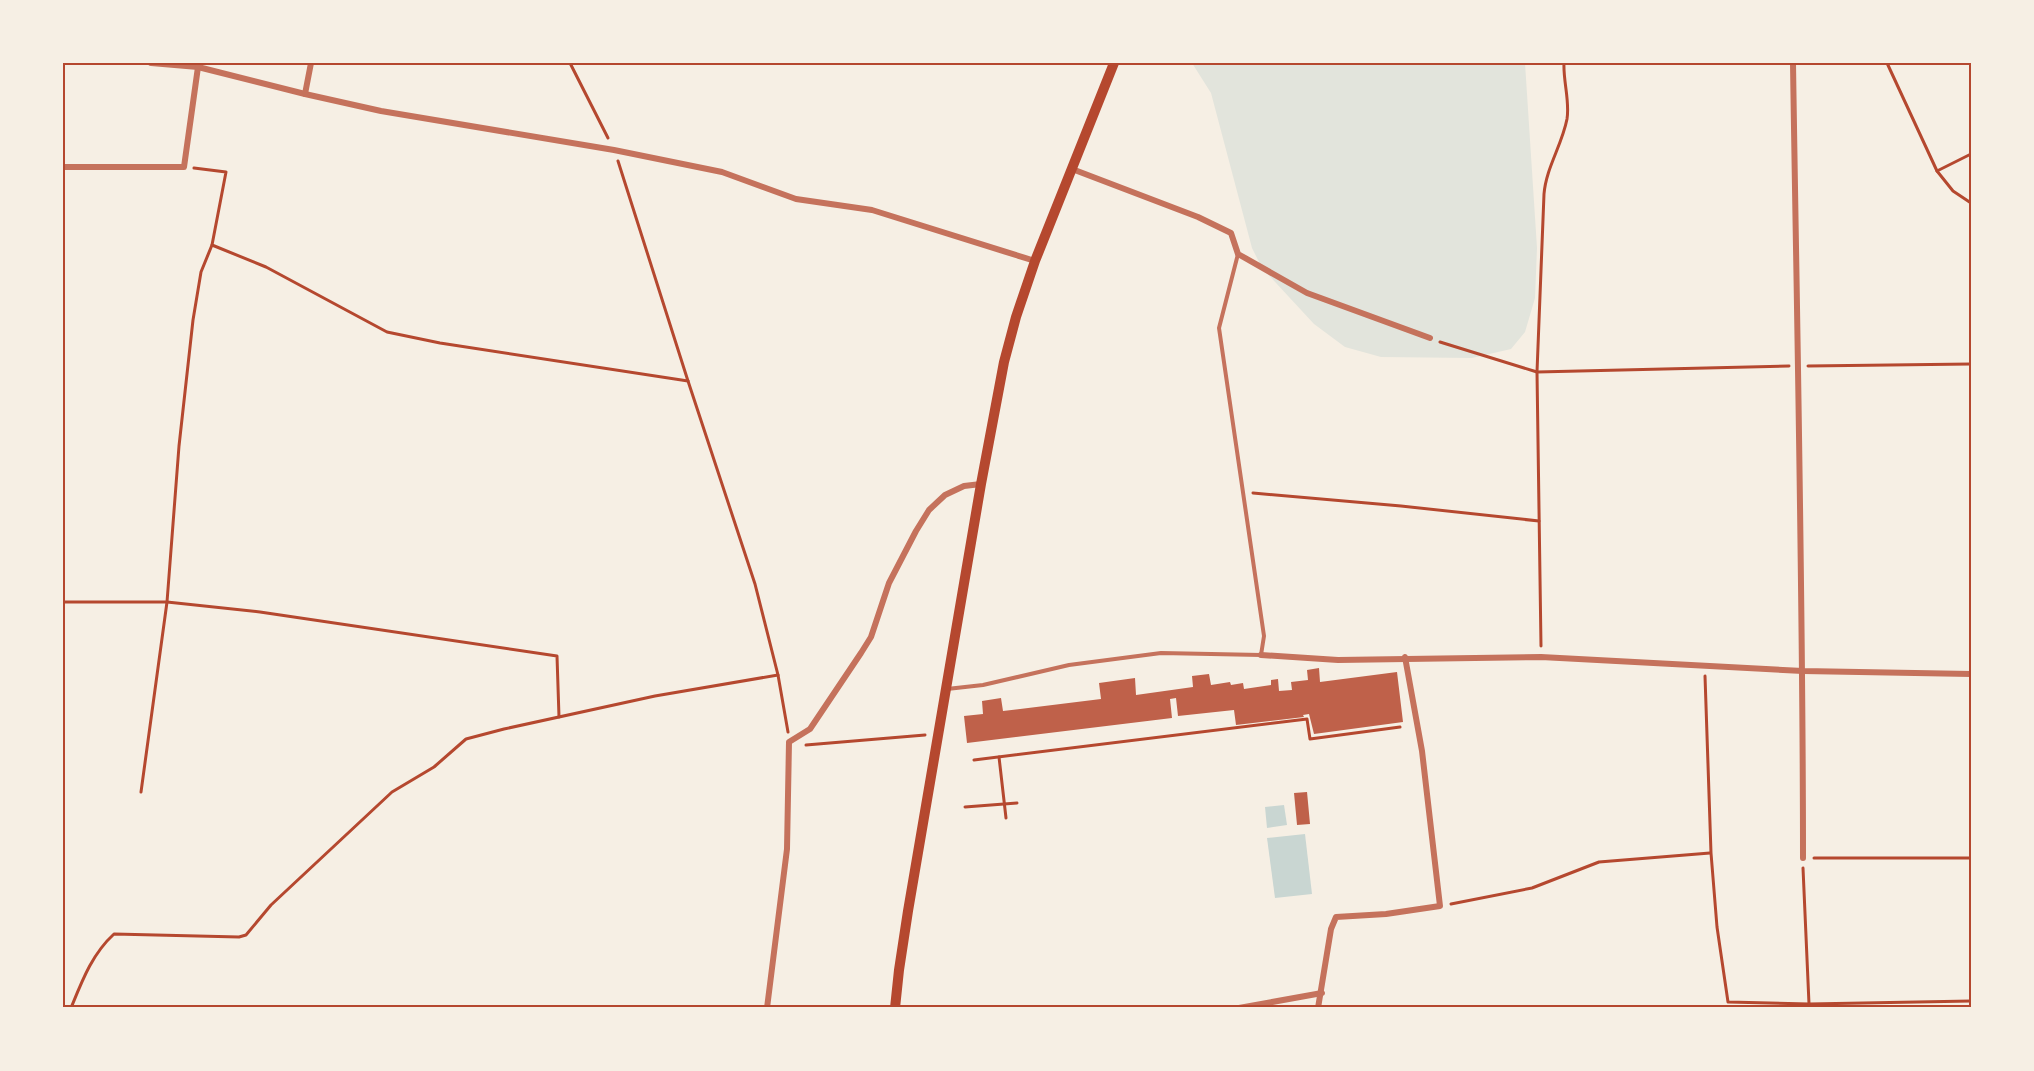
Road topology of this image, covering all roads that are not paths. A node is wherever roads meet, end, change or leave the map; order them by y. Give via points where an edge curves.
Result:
1 (151, 63) edge
2 (311, 63) edge
3 (1114, 63) edge
4 (1793, 63) edge
5 (198, 67) junction
6 (305, 94) junction
7 (63, 167) edge
8 (1072, 169) junction
9 (1238, 254) junction
10 (1035, 261) junction
11 (1430, 338) road end
12 (981, 484) junction
13 (1261, 655) junction
14 (1406, 657) junction
15 (1803, 671) junction
16 (1971, 674) edge
17 (947, 689) junction
18 (1803, 858) road end
19 (1322, 993) junction
20 (766, 1008) edge
21 (895, 1008) edge
22 (1239, 1008) edge
23 (1318, 1008) edge

1 - 5 street
2 - 6 street
3 - 8 main road
4 - 15 street
5 - 6 street
5 - 7 street via 184,167
6 - 10 street via 722,172 796,199 872,210
8 - 9 street via 1231,233
8 - 10 main road
9 - 11 street via 1307,293
9 - 13 lane via 1219,328 1264,636
10 - 12 main road via 1005,362
12 - 17 main road
12 - 20 street via 964,486 945,495 929,510 889,583 871,637 810,729 789,744 787,849
13 - 14 street via 1338,660
13 - 17 lane via 1161,653 1069,665 983,685
14 - 15 street via 1541,657
14 - 19 street via 1422,751 1440,906 1336,917
15 - 16 street
15 - 18 street
17 - 21 main road
19 - 22 street
19 - 23 street

